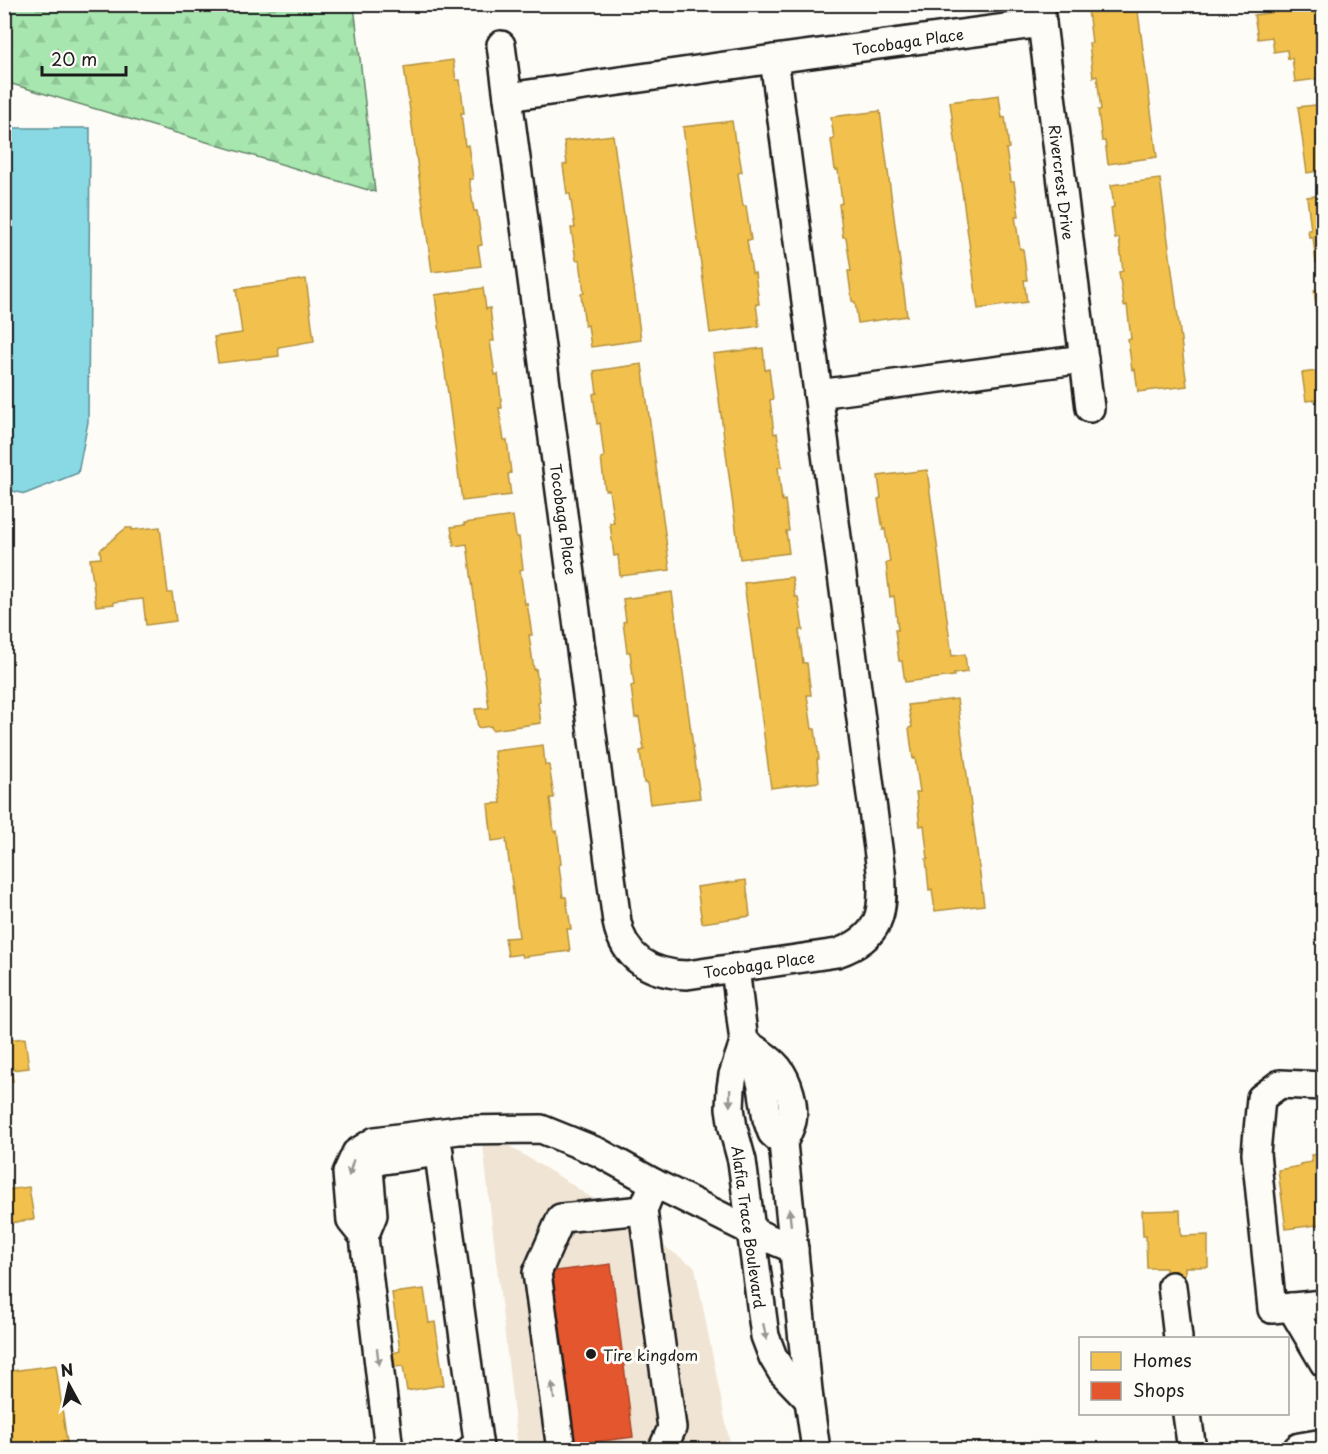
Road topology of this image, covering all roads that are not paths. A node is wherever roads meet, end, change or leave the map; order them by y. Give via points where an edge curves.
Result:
1 (1041, 14) edge
2 (501, 45) dead end
3 (774, 59) junction
4 (508, 97) junction
5 (1084, 359) junction
6 (818, 394) junction
7 (1090, 408) dead end
8 (735, 968) junction
9 (744, 1042) junction
10 (1323, 1086) edge
11 (437, 1142) junction
12 (654, 1183) junction
13 (643, 1210) junction
14 (751, 1231) junction
15 (794, 1249) junction
16 (1172, 1286) dead end
17 (1323, 1304) edge
18 (1291, 1307) junction
19 (1178, 1337) edge
20 (1323, 1363) edge
21 (809, 1400) junction
22 (1187, 1415) edge
23 (1323, 1446) edge
24 (389, 1449) edge
25 (470, 1449) edge
26 (561, 1449) edge
27 (662, 1449) edge
28 (816, 1449) edge
29 (1192, 1449) edge
30 (1300, 1449) edge

1 - 3 street, Tocobaga Place
1 - 5 street, Rivercrest Drive
2 - 4 street, Tocobaga Place
3 - 4 street, Tocobaga Place
3 - 6 street, Tocobaga Place
4 - 8 street, Tocobaga Place via 619,932 629,952 660,972 687,975
5 - 6 street
5 - 7 street, Rivercrest Drive
6 - 8 street, Tocobaga Place via 881,871 882,909 875,926 853,947 837,953
8 - 9 street, Alafia Trace Boulevard
9 -> 14 street, Alafia Trace Boulevard via 733,1075 730,1108
15 -> 9 street via 783,1143 792,1118 788,1086 778,1068
10 - 18 street via 1280,1084 1261,1098 1256,1153 1272,1309
11 - 12 street via 459,1130 541,1129 598,1152
11 -> 24 street via 375,1141 356,1153 347,1173 351,1221 364,1237
11 - 25 street via 479,1448
12 - 13 street
12 - 14 street
26 -> 13 street via 537,1273 561,1218
13 - 27 street via 672,1428
14 - 15 street
14 -> 21 street, Alafia Trace Boulevard via 765,1336 782,1372
15 - 21 street
16 - 19 street
17 - 18 street
18 - 20 street
21 - 28 street
22 - 29 street
23 - 30 main road

